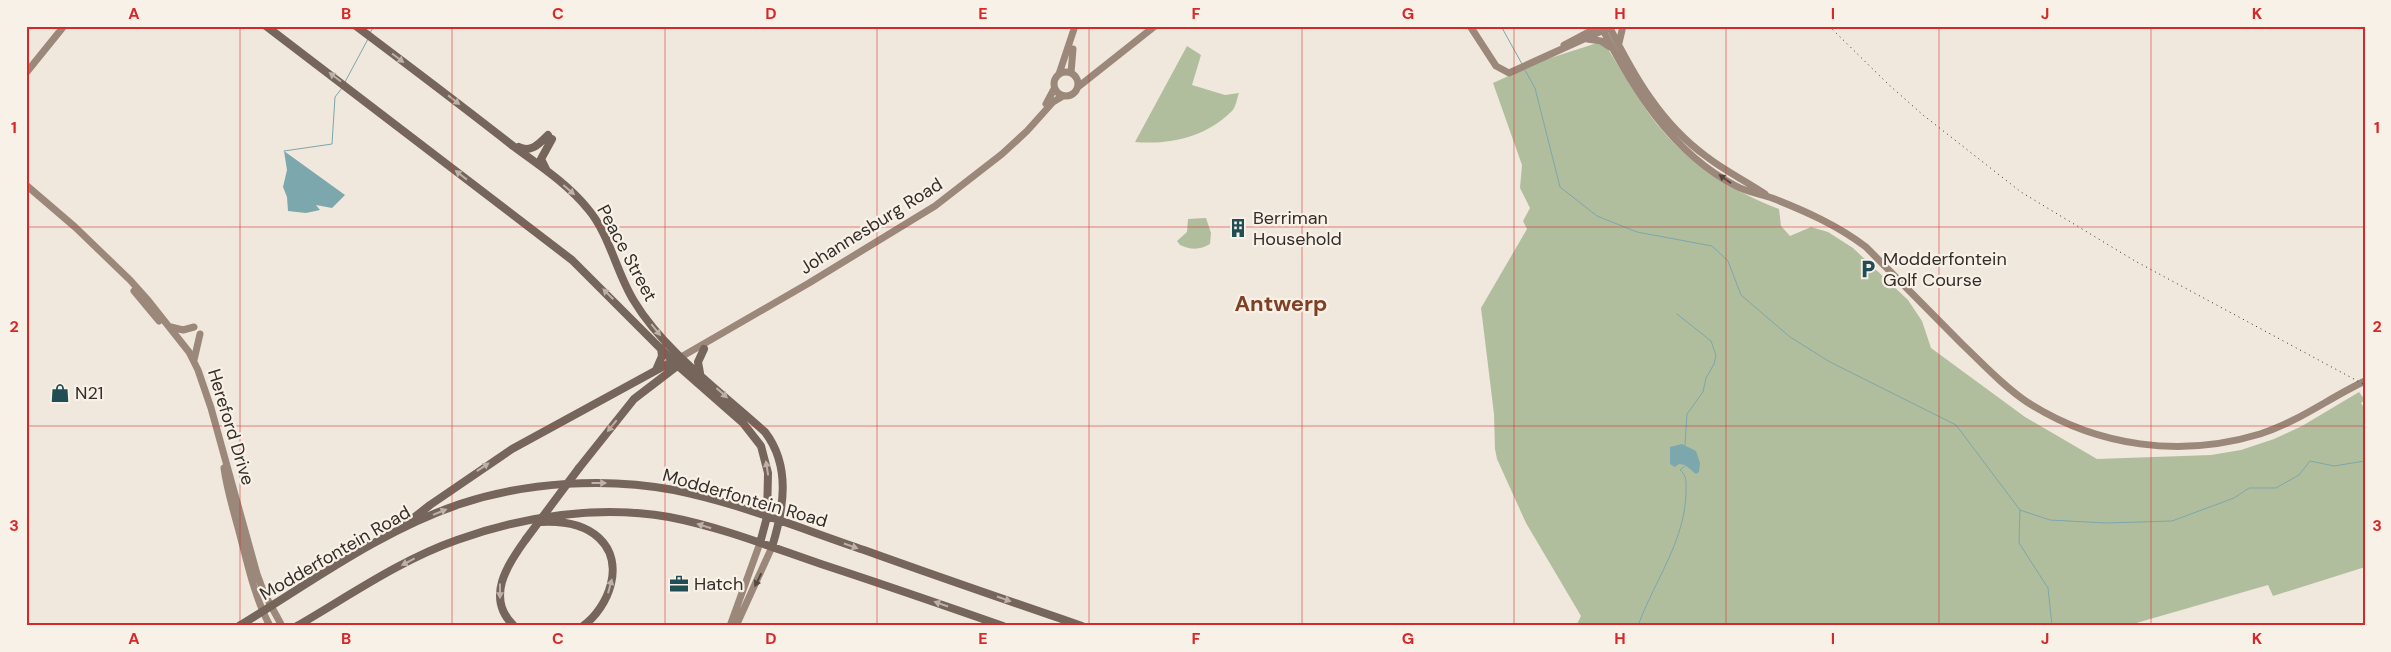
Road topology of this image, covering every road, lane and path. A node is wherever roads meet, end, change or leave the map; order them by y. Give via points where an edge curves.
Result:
1 (64, 26) edge
2 (266, 26) edge
3 (356, 26) edge
4 (1075, 26) edge
5 (1078, 26) edge
6 (1155, 26) edge
7 (1470, 26) edge
8 (1590, 26) edge
9 (1623, 26) edge
10 (1605, 27) edge
11 (1586, 36) junction
12 (1071, 47) junction
13 (1616, 48) junction
14 (26, 73) edge
15 (1071, 73) junction
16 (1059, 74) junction
17 (1092, 77) junction
18 (1077, 79) junction
19 (1078, 87) junction
20 (1054, 89) junction
21 (1063, 96) junction
22 (506, 140) junction
23 (983, 168) junction
24 (552, 176) junction
25 (26, 185) edge
26 (26, 190) edge
27 (39, 197) junction
28 (110, 261) junction
29 (772, 305) junction
30 (168, 326) junction
31 (194, 328) dead end
32 (200, 334) dead end
33 (182, 344) junction
34 (661, 348) junction
35 (704, 349) junction
36 (194, 360) junction
37 (679, 361) junction
38 (656, 370) junction
39 (700, 374) junction
40 (2365, 381) edge
41 (767, 517) junction
42 (780, 521) junction
43 (511, 524) junction
44 (402, 528) junction
45 (760, 543) junction
46 (772, 547) junction
47 (271, 606) junction
48 (262, 612) junction
49 (306, 623) edge
50 (239, 626) edge
51 (270, 626) edge
52 (282, 626) edge
53 (297, 626) edge
54 (514, 626) edge
55 (584, 626) edge
56 (730, 626) edge
57 (736, 626) edge
58 (1004, 626) edge
59 (1082, 626) edge

1 - 14 street
34 -> 2 main road, Peace Street via 572,260
3 -> 22 main road, Peace Street
4 - 12 street
5 - 12 street
6 - 17 street
7 - 11 street via 1496,66 1505,73
8 - 11 street
9 - 13 street
10 - 11 street
10 - 13 street
11 - 13 street
12 - 15 street
12 - 16 street
13 - 40 street via 1651,112 1698,160 1735,186 1825,221 1866,247 1985,366 2026,402 2077,428 2110,439 2168,447 2228,442 2281,426
15 - 16 street
15 - 18 street
16 - 20 street via 1054,81
17 - 18 street
17 - 19 street
18 - 19 street
19 - 21 street via 1074,94
20 - 21 street
20 - 23 street, Johannesburg Road via 1034,118
21 - 23 street, Johannesburg Road
22 - 24 main road, Peace Street
22 - 24 main road via 527,149 550,137 541,159
23 - 29 street, Johannesburg Road via 927,211
24 -> 37 main road, Peace Street via 590,210 634,301
25 - 27 street, Hereford Drive
26 - 27 street, Hereford Drive
27 - 28 street, Hereford Drive
28 - 30 street, Hereford Drive via 148,299
28 - 33 street, Hereford Drive
29 - 35 street, Johannesburg Road
29 - 37 street, Johannesburg Road
30 - 31 street via 183,330
30 - 33 street, Hereford Drive
32 - 36 street
33 - 36 street, Hereford Drive
33 - 48 street, Hereford Drive via 196,374 223,460 227,489
34 - 37 main road, Peace Street
34 - 38 main road via 662,356
35 - 37 street, Johannesburg Road
35 - 39 main road via 698,362
36 - 47 street, Hereford Drive via 219,434 257,574
37 - 38 main road
37 - 39 main road, Peace Street
41 -> 37 main road, Peace Street via 768,473 763,452 752,434
37 -> 54 main road, bridge via 634,399 507,565 500,589 505,614
44 -> 38 main road via 512,449
39 -> 42 main road, Peace Street via 773,442 782,466
41 - 42 main road, Modderfontein Road
44 -> 41 main road, Modderfontein Road via 461,504 512,491 590,483 620,483 676,491
41 - 45 main road
42 - 46 main road, Peace Street
42 -> 59 main road, Modderfontein Road
45 -> 43 main road via 691,522 641,514 587,513
43 -> 49 main road via 430,551
55 -> 43 main road via 601,608 611,583 612,567 604,544 589,531 566,522
44 - 47 main road, Modderfontein Road
45 - 46 main road
45 - 56 street
46 -> 57 street
58 -> 46 main road
47 - 48 main road, Modderfontein Road
47 - 52 street, Hereford Drive
48 - 50 main road, Modderfontein Road
48 - 51 street, Hereford Drive
49 - 53 main road

